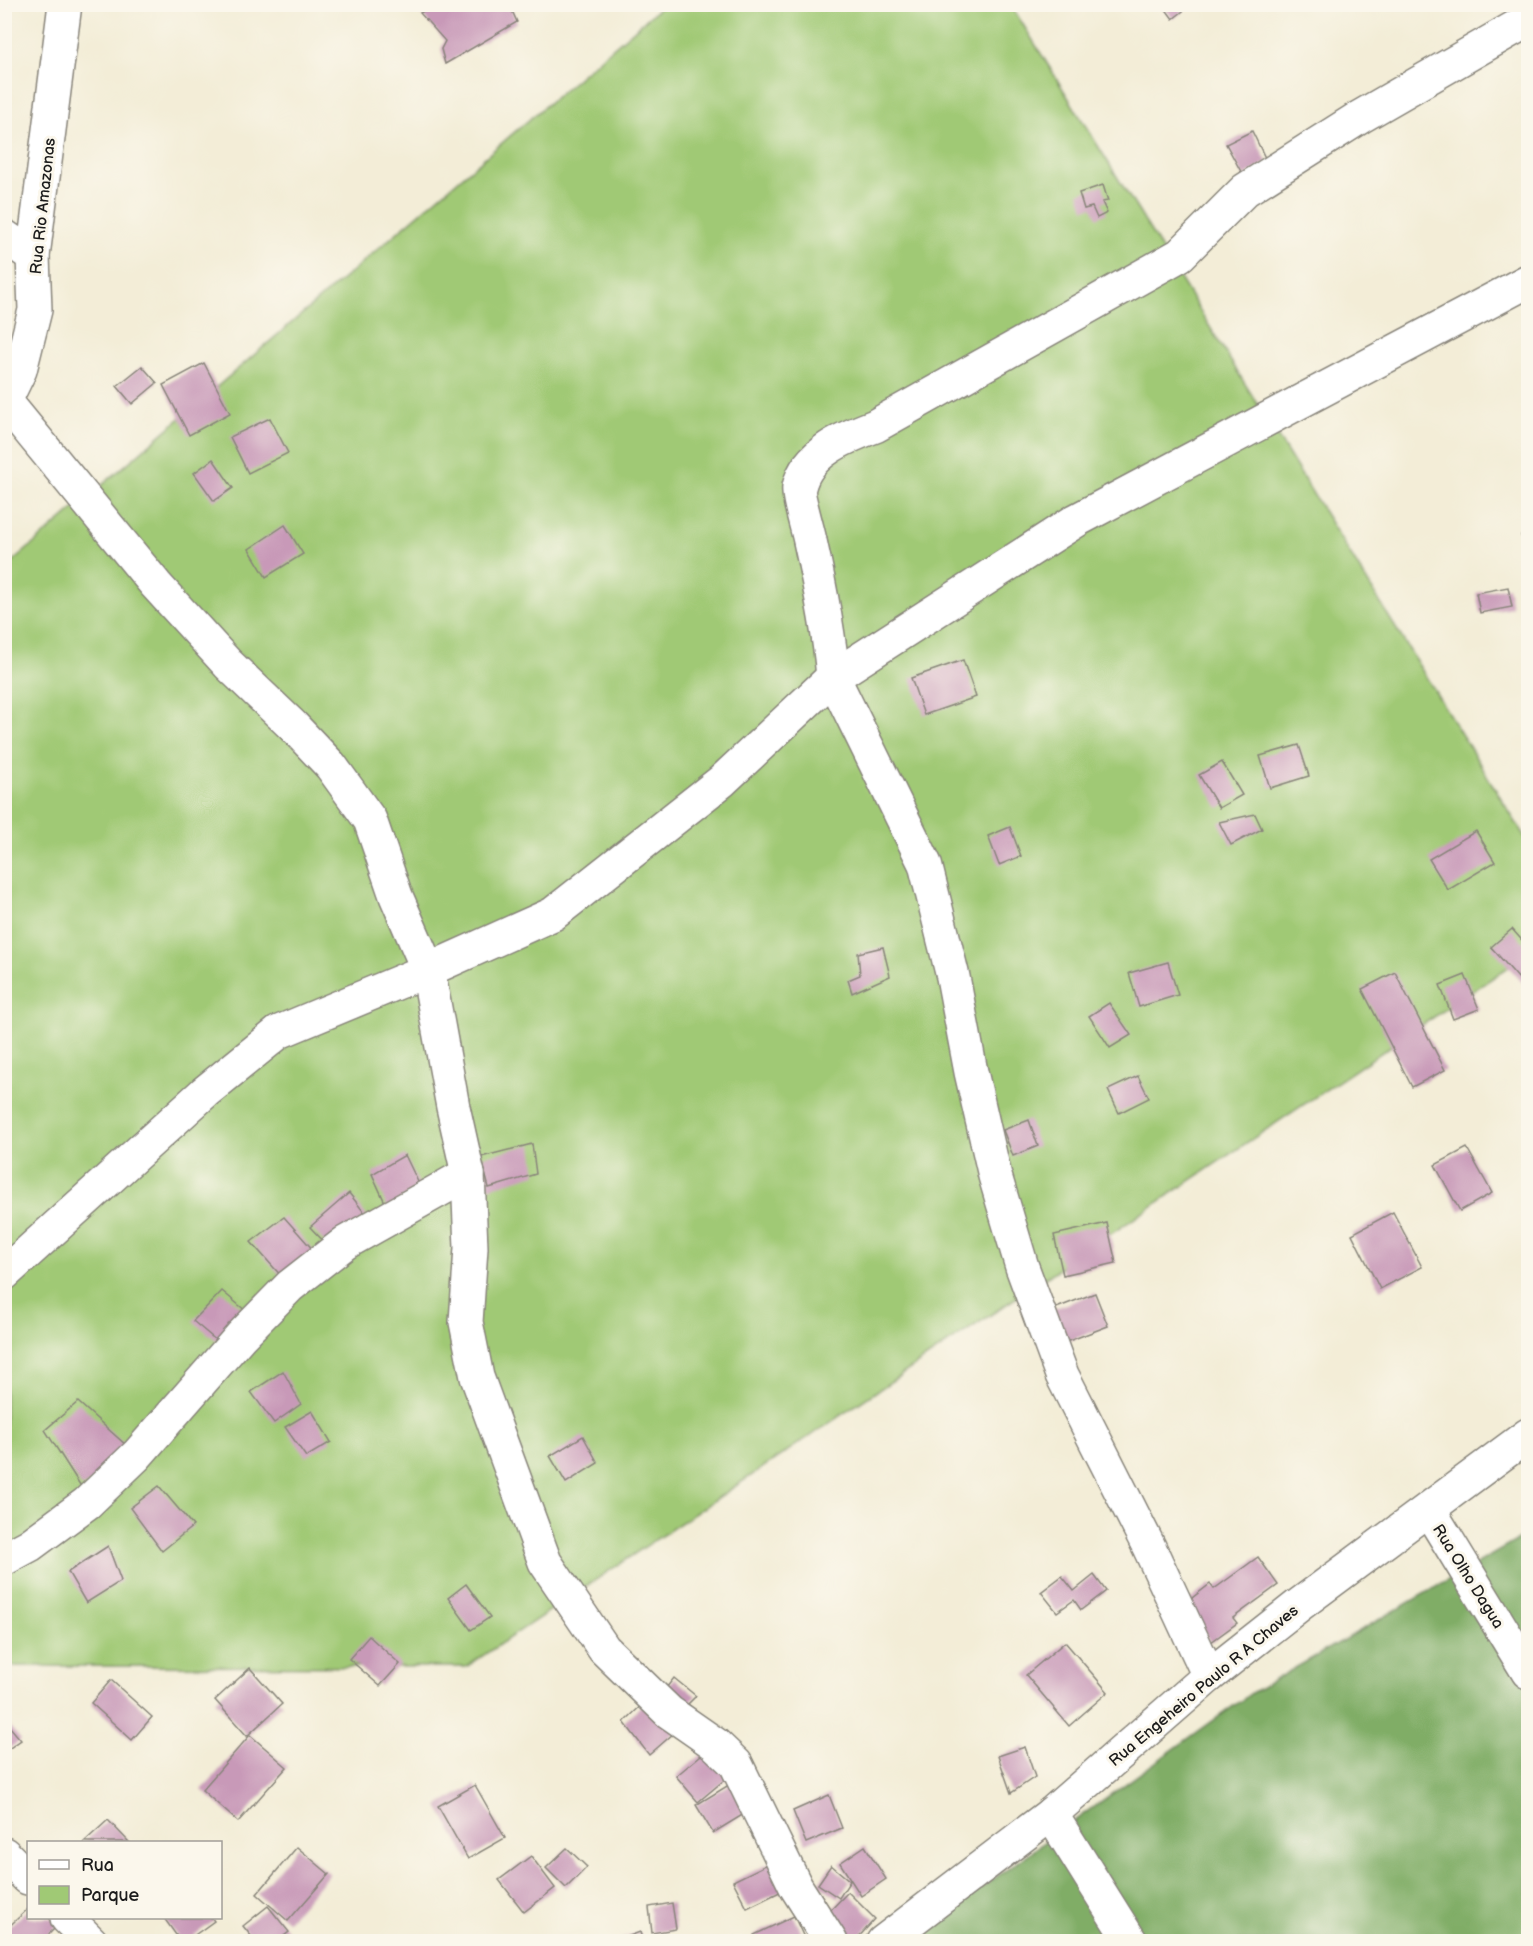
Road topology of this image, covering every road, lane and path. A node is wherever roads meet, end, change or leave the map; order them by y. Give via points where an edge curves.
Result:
1 (65, 4) edge
2 (1528, 20) edge
3 (4, 236) edge
4 (33, 256) junction
5 (1528, 281) edge
6 (5, 402) edge
7 (833, 677) junction
8 (428, 970) junction
9 (468, 1174) junction
10 (4, 1274) edge
11 (1528, 1435) edge
12 (1429, 1510) junction
13 (4, 1559) edge
14 (1528, 1672) edge
15 (1209, 1677) junction
16 (1051, 1814) junction
17 (4, 1854) edge
18 (27, 1877) edge
19 (69, 1919) edge
20 (91, 1941) edge
21 (831, 1941) edge
22 (883, 1941) edge
23 (1131, 1941) edge

1 - 4 street, Rua Rio Amazonas
2 - 7 street via 1360,117 1245,190 1180,255 821,453 798,488 820,586
3 - 4 street
4 - 6 street, Rua Rio Amazonas via 35,310 20,370
5 - 7 street via 1077,520
6 - 8 street via 156,585 228,664 331,766 370,820 396,896
7 - 8 street via 722,781 553,914
7 - 15 street via 925,864 995,1176 1022,1267 1062,1375
8 - 9 street
8 - 10 street via 279,1032 205,1092
9 - 13 street via 345,1243 290,1286 137,1455 87,1503
9 - 21 street via 471,1248 466,1322 477,1377 545,1562 604,1649 669,1712 736,1764 796,1887
11 - 12 street, Rua Engeheiro Paulo R A Chaves
12 - 14 street, Rua Olho Dagua
12 - 15 street, Rua Engeheiro Paulo R A Chaves
15 - 16 street, Rua Engeheiro Paulo R A Chaves
16 - 22 street, Rua Engeheiro Paulo R A Chaves
16 - 23 street
17 - 18 street
19 - 20 street

